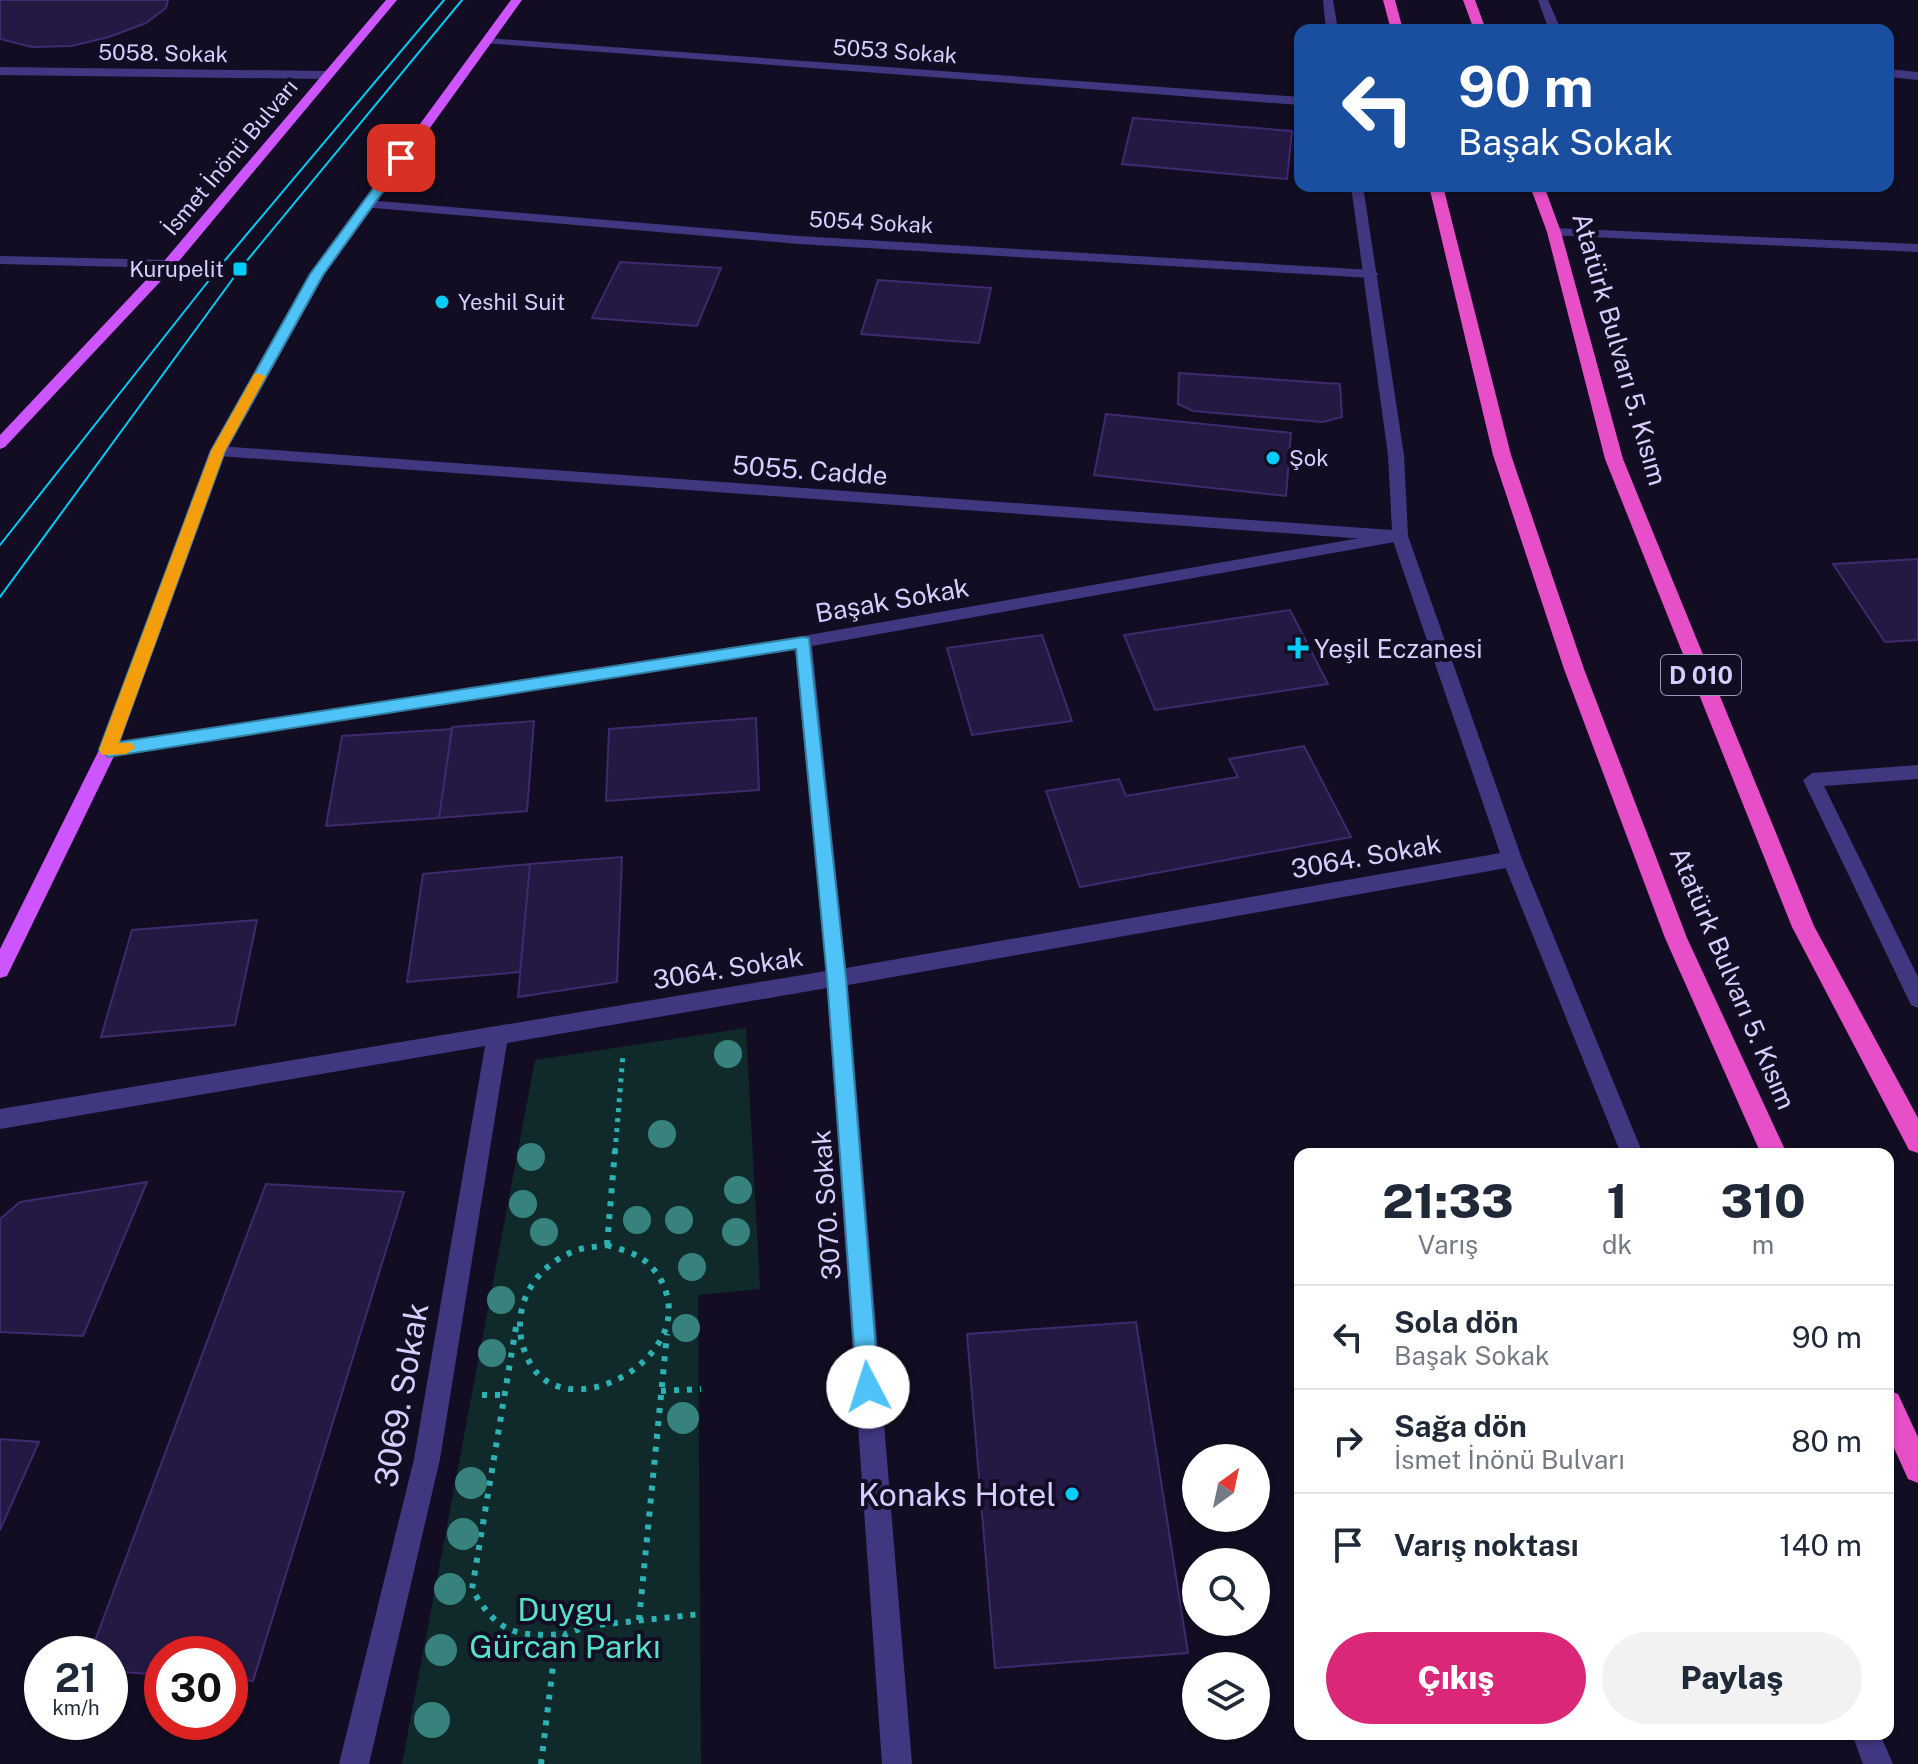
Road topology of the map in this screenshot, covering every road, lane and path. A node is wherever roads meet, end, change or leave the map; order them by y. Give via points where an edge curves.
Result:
1 (392, 0) edge
2 (517, 0) edge
3 (1328, 0) edge
4 (1389, 0) edge
5 (1469, 0) edge
6 (1543, 0) edge
7 (1331, 24) edge
8 (1395, 24) edge
9 (1478, 24) edge
10 (1553, 24) edge
11 (487, 41) junction
12 (0, 71) edge
13 (1894, 74) edge
14 (326, 75) junction
15 (1918, 76) edge
16 (1294, 101) edge
17 (1358, 192) edge
18 (1437, 192) edge
19 (1539, 192) edge
20 (367, 204) junction
21 (1554, 232) junction
22 (1918, 248) edge
23 (0, 260) edge
24 (169, 264) junction
25 (1372, 274) junction
26 (0, 444) edge
27 (218, 451) junction
28 (1400, 536) junction
29 (803, 642) junction
30 (108, 750) junction
31 (1918, 772) edge
32 (1512, 859) junction
33 (0, 970) edge
34 (837, 978) junction
35 (1918, 999) edge
36 (628, 1013) junction
37 (498, 1034) junction
38 (0, 1119) edge
39 (1918, 1142) edge
40 (1630, 1148) edge
41 (1771, 1148) edge
42 (607, 1245) junction
43 (517, 1318) junction
44 (667, 1329) junction
45 (701, 1389) dead end
46 (661, 1391) junction
47 (1894, 1417) edge
48 (1918, 1469) edge
49 (701, 1614) dead end
50 (639, 1620) junction
51 (566, 1634) junction
52 (1868, 1740) edge
53 (354, 1764) edge
54 (541, 1764) edge
55 (897, 1764) edge
56 (1878, 1764) edge

1 - 14 main road, İsmet İnönü Bulvarı
2 - 11 main road
3 - 7 street
4 - 8 highway
5 - 9 highway
6 - 10 street
11 - 16 street, 5053 Sokak
11 - 20 main road
12 - 14 street, 5058. Sokak
13 - 15 street
14 - 24 main road, İsmet İnönü Bulvarı
17 - 25 street
18 - 41 highway, Atatürk Bulvarı 5. Kısım via 1502,455 1574,669 1676,938
19 - 21 highway, Atatürk Bulvarı 5. Kısım / D 010
20 - 25 street, 5054 Sokak via 799,240
20 - 27 main road via 317,274
21 - 22 street
21 - 39 highway, Atatürk Bulvarı 5. Kısım / D 010 via 1614,459 1803,927
23 - 24 street
24 - 26 main road, İsmet İnönü Bulvarı
25 - 28 street via 1396,455
27 - 28 street, 5055. Cadde
27 - 30 main road
28 - 29 street, Başak Sokak
28 - 32 street
29 - 30 street, Başak Sokak
29 - 34 street, 3070. Sokak
30 - 33 main road
31 - 35 street via 1812,780
32 - 34 street, 3064. Sokak
32 - 40 street
34 - 36 street, 3064. Sokak
34 - 55 street, 3070. Sokak
36 - 37 street, 3064. Sokak
36 - 42 path
37 - 38 street, 3064. Sokak
37 - 53 street, 3069. Sokak via 427,1459
42 - 43 path via 577,1250 549,1265 528,1289
42 - 44 path via 640,1255 664,1278 670,1300
43 - 44 path via 520,1347 535,1371 560,1387 591,1390 624,1379 651,1357
43 - 51 path via 472,1589 505,1632 525,1637
44 - 46 path
45 - 46 path
46 - 50 path
47 - 48 highway
49 - 50 path
50 - 51 path
51 - 54 path via 554,1658
52 - 56 street

